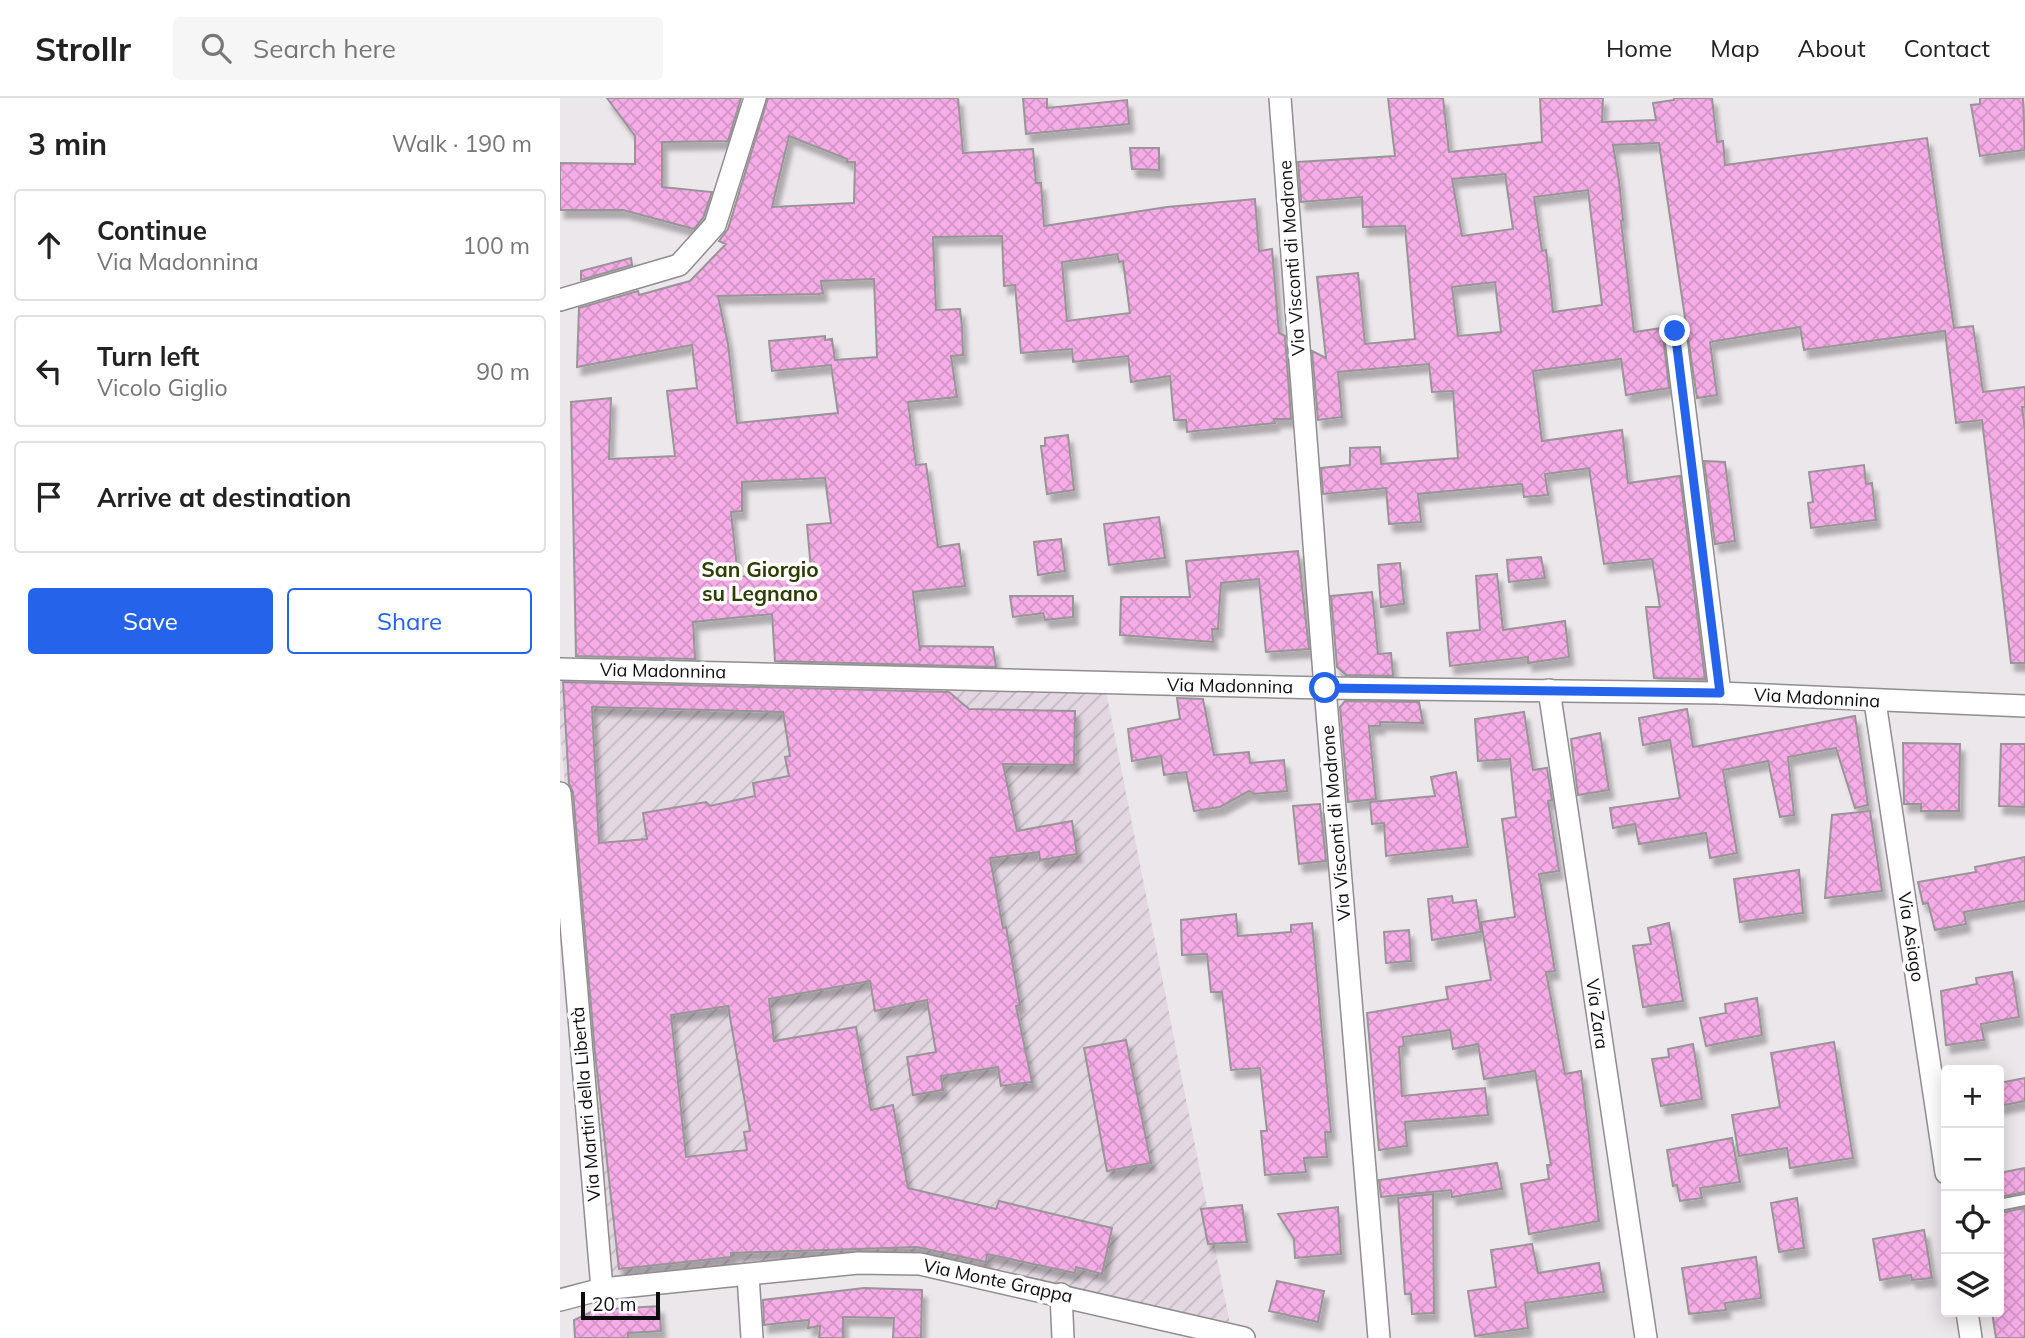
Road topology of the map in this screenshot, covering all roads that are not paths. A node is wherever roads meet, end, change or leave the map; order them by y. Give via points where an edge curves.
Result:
1 (755, 98) edge
2 (1280, 98) edge
3 (560, 300) edge
4 (1675, 331) dead end
5 (560, 669) edge
6 (1325, 688) junction
7 (1549, 690) junction
8 (1720, 693) junction
9 (1875, 702) junction
10 (2025, 706) edge
11 (560, 793) edge
12 (1941, 1140) edge
13 (2025, 1200) edge
14 (2004, 1204) edge
15 (748, 1275) junction
16 (602, 1289) junction
17 (1061, 1294) junction
18 (560, 1300) edge
19 (1968, 1317) edge
20 (752, 1338) edge
21 (1063, 1338) edge
22 (1244, 1338) edge
23 (1379, 1338) edge
24 (1646, 1338) edge
25 (1971, 1338) edge

1 - 3 street via 715,225 679,265
2 - 6 street, Via Visconti di Modrone
4 - 8 street
5 - 6 street, Via Madonnina
6 - 7 street, Via Madonnina
6 - 23 street, Via Visconti di Modrone
7 - 8 street, Via Madonnina
7 - 24 street, Via Zara
8 - 9 street, Via Madonnina
9 - 10 street, Via Madonnina
9 - 12 street, Via Asiago
11 - 16 street, Via Martiri della Libertà
13 - 14 lane
15 - 16 street, Via Monte Grappa
15 - 17 street, Via Monte Grappa via 858,1263 920,1264
15 - 20 street
16 - 18 street, Via Monte Grappa
17 - 21 street
17 - 22 street, Via Monte Grappa
19 - 25 street

